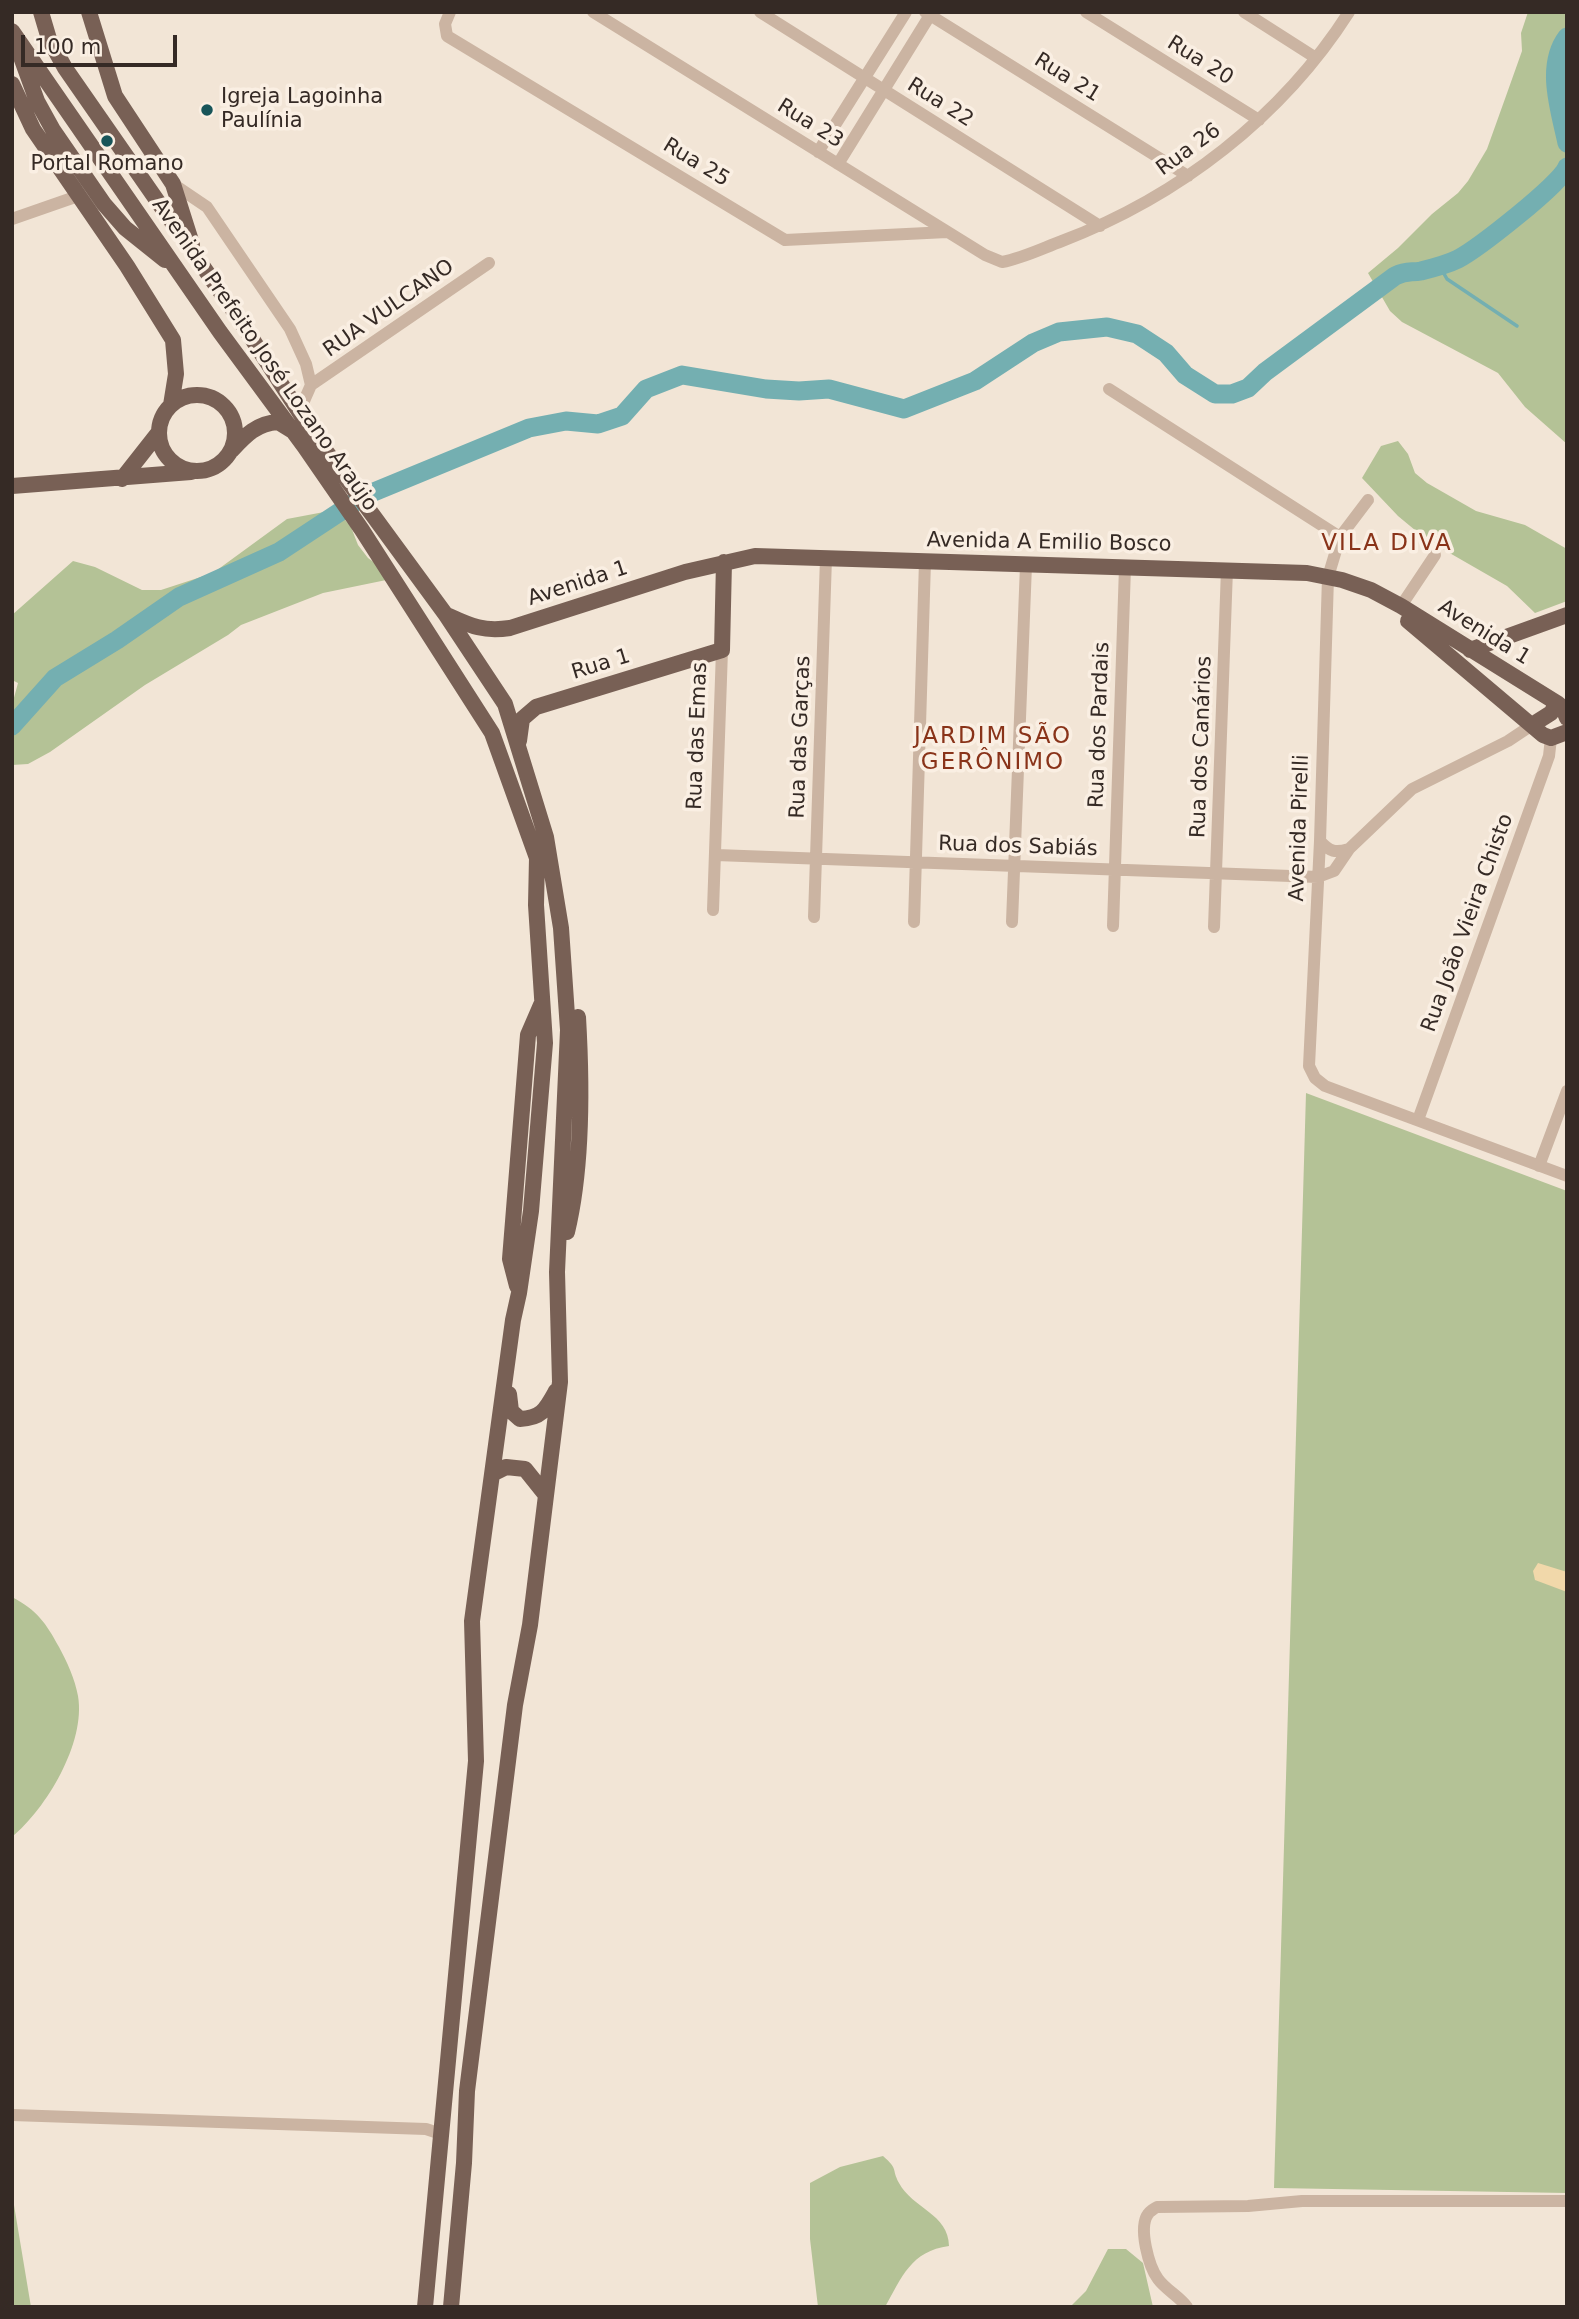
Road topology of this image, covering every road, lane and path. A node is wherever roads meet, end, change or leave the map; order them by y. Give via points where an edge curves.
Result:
1 (41, 12) edge
2 (89, 12) edge
3 (450, 12) edge
4 (593, 12) edge
5 (760, 12) edge
6 (906, 12) edge
7 (1086, 12) edge
8 (1244, 12) edge
9 (1349, 12) edge
10 (929, 13) edge
11 (13, 32) edge
12 (1316, 58) junction
13 (865, 78) junction
14 (12, 84) edge
15 (883, 90) junction
16 (1259, 120) junction
17 (818, 152) junction
18 (838, 164) junction
19 (1188, 176) junction
20 (173, 184) junction
21 (78, 196) junction
22 (12, 219) edge
23 (1100, 226) junction
24 (947, 232) junction
25 (195, 256) junction
26 (1010, 260) joint
27 (489, 263) dead end
28 (178, 272) junction
29 (311, 385) junction
30 (1110, 389) dead end
31 (171, 405) junction
32 (299, 410) junction
33 (292, 430) junction
34 (159, 432) junction
35 (230, 452) junction
36 (196, 471) junction
37 (122, 479) junction
38 (12, 486) edge
39 (1368, 500) dead end
40 (1340, 537) junction
41 (1434, 555) dead end
42 (826, 558) junction
43 (925, 561) junction
44 (724, 562) junction
45 (1026, 565) junction
46 (1125, 567) junction
47 (1227, 569) junction
48 (1328, 577) junction
49 (1371, 590) junction
50 (1401, 606) junction
51 (446, 615) junction
52 (1567, 615) edge
53 (722, 650) junction
54 (1470, 650) junction
55 (1557, 703) junction
56 (1567, 718) edge
57 (1532, 725) junction
58 (1567, 732) edge
59 (1551, 738) junction
60 (518, 747) junction
61 (1321, 841) junction
62 (1349, 849) junction
63 (716, 855) junction
64 (816, 860) junction
65 (915, 863) junction
66 (1014, 866) junction
67 (1115, 870) junction
68 (1217, 873) junction
69 (1318, 877) junction
70 (713, 911) dead end
71 (814, 916) dead end
72 (914, 922) dead end
73 (1012, 922) dead end
74 (1113, 926) dead end
75 (1214, 927) dead end
76 (1567, 1091) edge
77 (1418, 1120) junction
78 (1539, 1166) junction
79 (1567, 1176) edge
80 (560, 1382) junction
81 (505, 1385) junction
82 (492, 1474) junction
83 (545, 1494) junction
84 (12, 2115) edge
85 (441, 2134) junction
86 (1567, 2201) edge
87 (425, 2307) edge
88 (451, 2307) edge
89 (1187, 2307) edge

1 - 25 main road, Avenida Prefeito José Lozano Araújo via 65,68
2 - 20 main road via 118,104
3 - 24 street, Rua 25 via 447,36 785,240
4 - 17 street, Rua 23
5 - 13 street, Rua 22
6 - 13 street
7 - 16 street, Rua 20
8 - 12 street
9 - 12 street, Rua 26
10 - 15 street
10 - 19 street, Rua 21
11 - 28 main road, Avenida Prefeito José Lozano Araújo
11 - 28 main road via 25,74 52,130 118,220
12 - 16 street, Rua 26
13 - 15 street, Rua 22
13 - 17 street
14 - 21 main road via 33,130
15 - 18 street
15 - 23 street, Rua 22
16 - 19 street, Rua 26
17 - 18 street, Rua 23
18 - 24 street, Rua 23
19 - 23 street, Rua 26
20 - 25 main road
20 - 29 street via 207,207 290,329
21 - 22 street
21 - 31 main road via 173,340 176,374
23 - 26 street, Rua 26
24 - 26 street, Rua 23 via 994,260
25 - 32 main road, Avenida Prefeito José Lozano Araújo
27 - 29 street, RUA VULCANO
28 - 33 main road, Avenida Prefeito José Lozano Araújo
29 - 32 street
30 - 40 street
31 - 34 main road
31 - 35 main road via 188,396 208,396 225,406 235,433
32 - 51 main road, Avenida Prefeito José Lozano Araújo
33 - 35 main road via 278,422 260,426
33 - 81 main road, Avenida Prefeito José Lozano Araújo via 492,733 537,858 545,1042 531,1211
34 - 36 main road via 170,459
34 - 37 main road
35 - 36 main road via 216,466
36 - 37 main road
37 - 38 main road
39 - 40 street
40 - 48 street, Avenida Pirelli
41 - 50 street
42 - 43 main road, Avenida A Emilio Bosco
42 - 44 main road, Avenida A Emilio Bosco via 755,556
42 - 64 street, Rua das Garças
43 - 45 main road, Avenida A Emilio Bosco
43 - 65 street
44 - 51 main road, Avenida 1 via 510,628 473,628
44 - 53 main road, Rua das Emas
45 - 46 main road, Avenida A Emilio Bosco
45 - 66 street
46 - 47 main road, Avenida A Emilio Bosco
46 - 67 street, Rua dos Pardais
47 - 48 main road, Avenida A Emilio Bosco
47 - 68 street, Rua dos Canários
48 - 49 main road, Avenida A Emilio Bosco
48 - 61 street, Avenida Pirelli
49 - 50 main road, Avenida 1
49 - 57 main road
50 - 54 main road, Avenida 1
51 - 60 main road, Avenida Prefeito José Lozano Araújo via 505,704
52 - 54 main road
53 - 60 main road, Rua 1 via 536,707 522,719
53 - 63 street, Rua das Emas
54 - 55 main road, Avenida 1
55 - 56 main road, Avenida 1
55 - 57 main road via 1551,713
57 - 59 main road
57 - 62 street via 1412,789
58 - 59 main road
59 - 77 street, Rua João Vieira Chisto via 1549,756
60 - 80 main road, Avenida Prefeito José Lozano Araújo via 546,837 561,928 568,1030 557,1272
61 - 62 street via 1336,853
61 - 69 street, Avenida Pirelli
62 - 69 street via 1334,871
63 - 64 street, Rua dos Sabiás
63 - 70 street, Rua das Emas
64 - 65 street, Rua dos Sabiás
64 - 71 street, Rua das Garças
65 - 66 street, Rua dos Sabiás
65 - 72 street
66 - 67 street, Rua dos Sabiás
66 - 73 street
67 - 68 street, Rua dos Sabiás
67 - 74 street, Rua dos Pardais
68 - 69 street, Rua dos Sabiás
68 - 75 street, Rua dos Canários
69 - 77 street, Avenida Pirelli via 1308,1059 1315,1078 1325,1086
76 - 78 street
77 - 78 street
78 - 79 street
80 - 81 main road via 546,1409 533,1418 520,1419 511,1410
80 - 83 main road, Avenida Prefeito José Lozano Araújo
81 - 82 main road, Avenida Prefeito José Lozano Araújo
82 - 83 main road via 506,1467 525,1469
82 - 85 main road, Avenida Prefeito José Lozano Araújo via 472,1620 476,1761
83 - 88 main road, Avenida Prefeito José Lozano Araújo via 467,2091
84 - 85 street via 426,2129
85 - 87 main road, Avenida Prefeito José Lozano Araújo
86 - 89 street via 1302,2201 1157,2207 1146,2219 1148,2259 1158,2279

